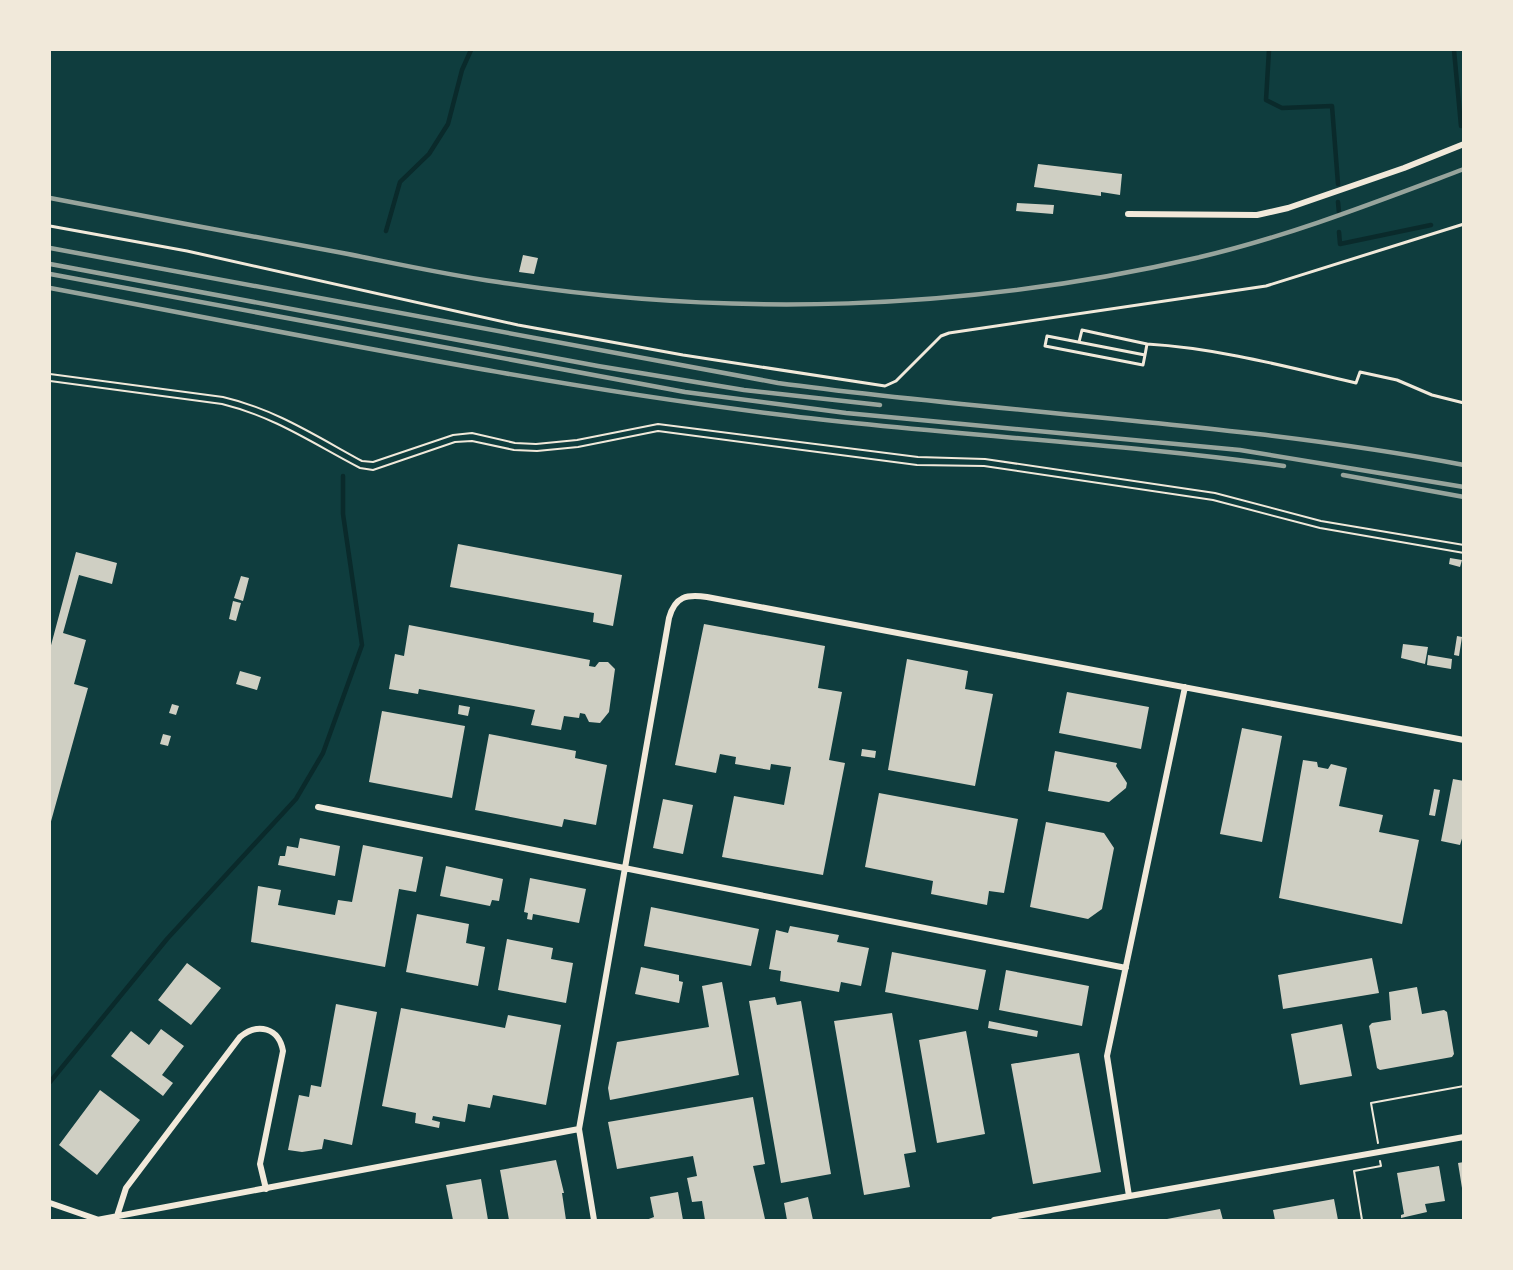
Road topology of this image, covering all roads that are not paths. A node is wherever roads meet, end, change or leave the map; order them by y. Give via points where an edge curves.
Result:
1 (1464, 144) edge
2 (1128, 214) dead end
3 (1464, 224) edge
4 (50, 226) edge
5 (1079, 342) junction
6 (1147, 344) junction
7 (1144, 355) junction
8 (1464, 403) edge
9 (1185, 687) junction
10 (1464, 740) edge
11 (318, 807) dead end
12 (624, 868) junction
13 (1126, 968) junction
14 (579, 1129) junction
15 (1464, 1137) edge
16 (266, 1189) junction
17 (1129, 1196) junction
18 (50, 1203) edge
19 (117, 1216) junction
20 (98, 1220) edge
21 (594, 1221) edge
22 (994, 1221) edge

1 - 2 street via 1288,208 1257,215
3 - 4 lane via 1266,286 949,333 941,336 896,381 885,386 518,326 187,251
5 - 6 lane via 1082,330
5 - 7 lane
5 - 7 lane via 1047,336 1045,346 1143,365
6 - 7 lane
6 - 8 lane via 1288,367 1356,383 1360,372
9 - 10 street
9 - 12 street via 685,596 675,603 669,618
9 - 13 street
11 - 12 street
12 - 13 street
12 - 14 street
13 - 17 street via 1107,1056
14 - 16 street
14 - 21 street
15 - 17 street
16 - 19 street
16 - 19 street via 260,1164 283,1051 278,1036 258,1028 240,1036 126,1188
17 - 22 street
18 - 20 street
19 - 20 street

